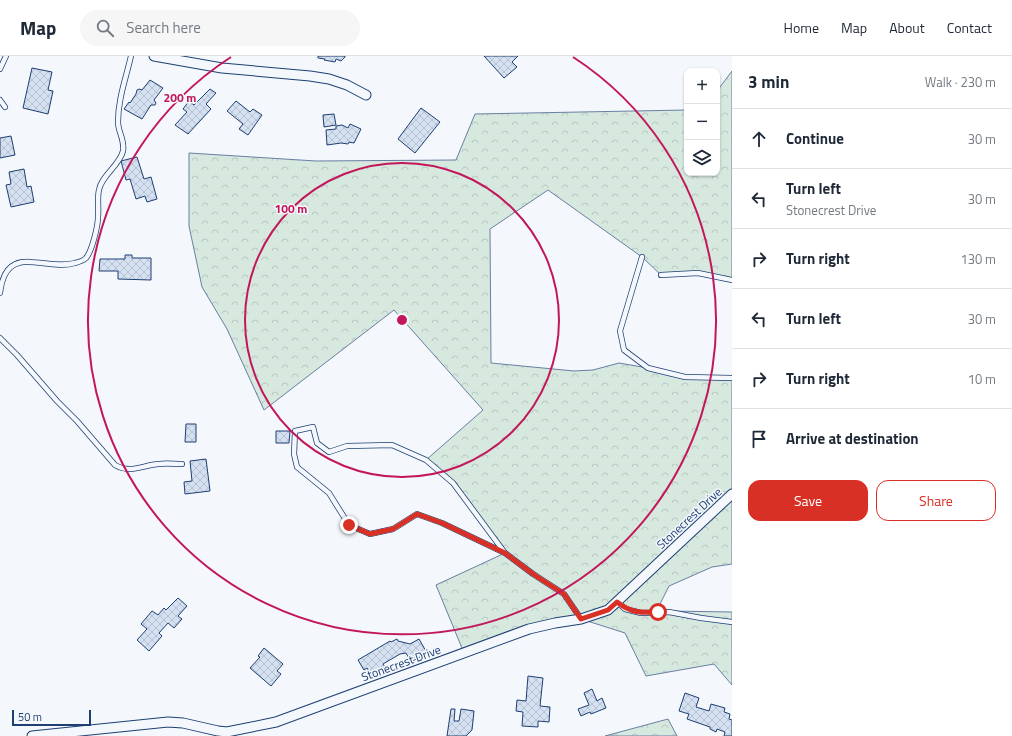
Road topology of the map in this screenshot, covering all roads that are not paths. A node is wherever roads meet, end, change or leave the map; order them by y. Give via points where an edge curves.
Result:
1 (6, 56) edge
2 (131, 56) edge
3 (154, 56) edge
4 (0, 69) edge
5 (366, 95) dead end
6 (0, 100) edge
7 (6, 107) dead end
8 (642, 257) dead end
9 (661, 275) dead end
10 (732, 280) edge
11 (0, 292) edge
12 (0, 338) edge
13 (732, 378) edge
14 (182, 464) dead end
15 (732, 494) edge
16 (505, 553) junction
17 (617, 602) junction
18 (581, 619) junction
19 (732, 622) edge
20 (32, 736) edge

1 - 4 lane
2 - 11 lane via 118,112 122,153 99,189 98,219 91,250 81,261 72,264 29,261 16,264 7,270
3 - 5 street via 222,68 310,76 347,85
6 - 7 lane
8 - 13 lane via 620,331 624,350 648,368 685,377
9 - 10 lane via 698,273
12 - 14 lane via 77,420 115,465 130,470 158,464
15 - 17 street, Stonecrest Drive
16 - 16 lane via 453,483 426,460 392,445 347,446 329,452 317,443 313,427 296,431 294,454 297,466 329,493 349,525 370,534 393,529 417,514
16 - 18 lane via 564,594
17 - 18 street, Stonecrest Drive via 608,610
17 - 19 lane via 625,609 641,613 669,612
18 - 20 street, Stonecrest Drive via 529,628 276,722 227,732 168,722

